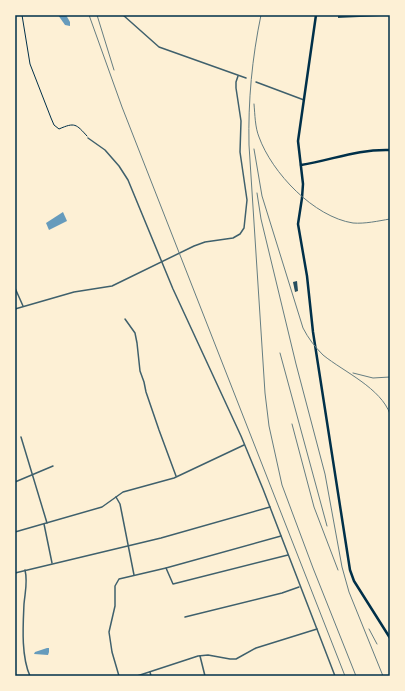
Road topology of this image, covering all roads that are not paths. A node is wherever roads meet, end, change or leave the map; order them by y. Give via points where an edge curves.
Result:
1 (124, 15) edge
2 (316, 15) edge
3 (238, 76) junction
4 (246, 78) dead end
5 (256, 82) dead end
6 (304, 100) junction
7 (88, 138) road end
8 (390, 150) edge
9 (301, 165) junction
10 (162, 262) junction
11 (15, 288) edge
12 (23, 306) junction
13 (15, 309) edge
14 (125, 319) dead end
15 (21, 438) dead end
16 (244, 445) junction
17 (53, 466) dead end
18 (32, 475) junction
19 (176, 476) junction
20 (15, 482) edge
21 (116, 497) junction
22 (270, 507) junction
23 (47, 523) junction
24 (44, 524) junction
25 (15, 532) edge
26 (281, 536) junction
27 (128, 546) junction
28 (288, 555) junction
29 (52, 563) junction
30 (166, 568) junction
31 (25, 570) junction
32 (15, 573) edge
33 (134, 574) junction
34 (300, 587) junction
35 (185, 617) dead end
36 (317, 629) junction
37 (390, 638) edge
38 (200, 656) junction
39 (150, 672) junction
40 (30, 676) edge
41 (119, 676) edge
42 (138, 676) edge
43 (151, 676) edge
44 (205, 676) edge
45 (335, 676) edge

1 - 3 street via 159,47
2 - 6 main road
3 - 4 street
3 - 10 street via 236,88 241,121 240,152 247,200 244,228 236,236 205,242
5 - 6 street
6 - 9 main road via 298,141
7 - 10 street via 105,150 128,180
8 - 9 main road via 349,153
9 - 37 main road via 303,194 298,224 349,562 354,581
10 - 12 street via 112,286 74,292
10 - 16 street
11 - 12 street
12 - 13 street
14 - 19 street via 134,333 140,372
15 - 18 street
16 - 19 street
16 - 22 street
17 - 18 street
18 - 20 street
18 - 23 street
19 - 21 street via 123,492
21 - 23 street via 102,507
21 - 27 street via 121,509
22 - 26 street
22 - 27 street
23 - 24 street
24 - 25 street
24 - 29 street
26 - 28 street
26 - 30 street
27 - 29 street
27 - 33 street
28 - 30 street via 173,584
28 - 34 street
29 - 31 street
30 - 33 street
31 - 32 street
31 - 40 street via 27,582 24,603 24,657
33 - 41 street via 119,579 115,586 115,606 109,632
34 - 35 street
34 - 36 street
36 - 38 street via 256,648 236,659
36 - 45 street
38 - 39 street
38 - 44 street
39 - 42 street
39 - 43 street

